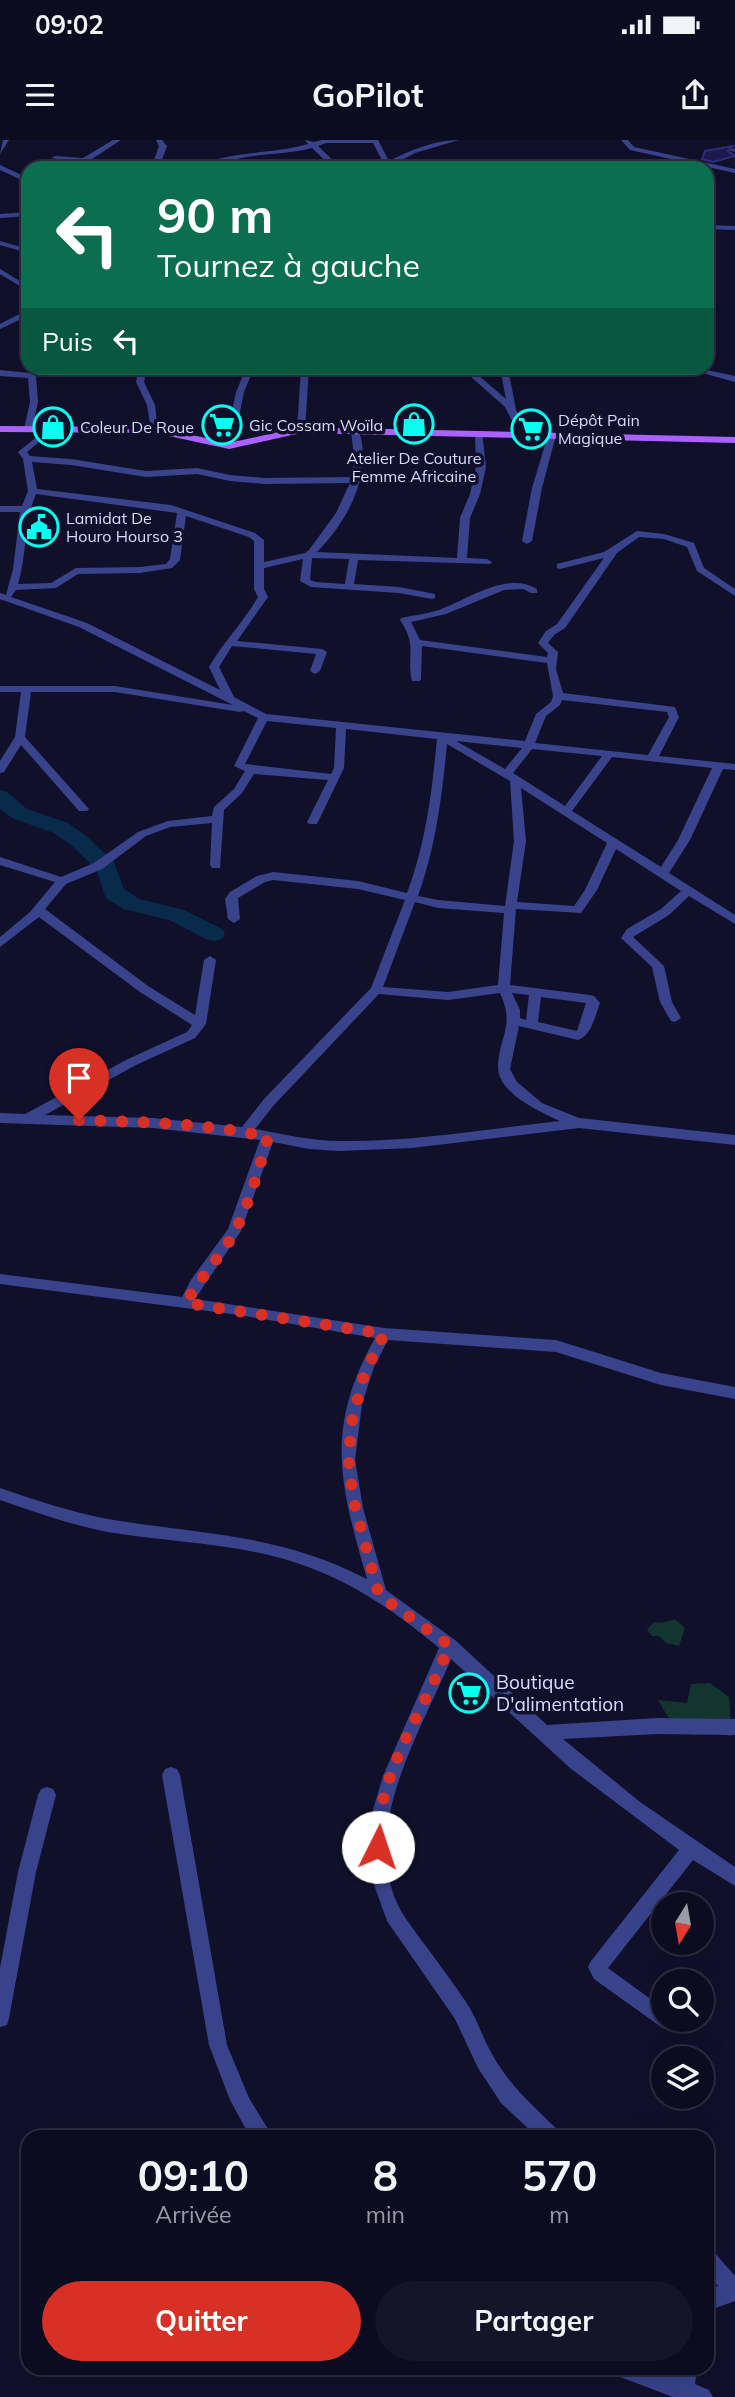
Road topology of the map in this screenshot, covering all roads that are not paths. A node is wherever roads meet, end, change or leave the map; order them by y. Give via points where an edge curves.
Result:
1 (3, 140) edge
2 (118, 140) edge
3 (159, 140) edge
4 (456, 140) edge
5 (624, 140) edge
6 (311, 142) edge
7 (0, 152) edge
8 (55, 159) dead end
9 (84, 161) joint
10 (157, 161) edge
11 (223, 161) edge
12 (330, 161) edge
13 (382, 161) edge
14 (395, 161) edge
15 (688, 161) edge
16 (0, 167) edge
17 (714, 167) edge
18 (735, 171) edge
19 (21, 178) edge
20 (21, 214) edge
21 (0, 216) edge
22 (714, 228) edge
23 (735, 229) edge
24 (0, 243) edge
25 (21, 249) edge
26 (0, 271) edge
27 (21, 284) edge
28 (21, 316) edge
29 (0, 327) edge
30 (21, 372) edge
31 (0, 373) edge
32 (714, 374) edge
33 (34, 375) edge
34 (142, 375) edge
35 (247, 375) edge
36 (305, 375) edge
37 (473, 375) edge
38 (506, 375) edge
39 (735, 379) edge
40 (513, 409) junction
41 (0, 429) edge
42 (28, 429) junction
43 (49, 430) junction
44 (155, 430) junction
45 (301, 430) junction
46 (355, 430) junction
47 (479, 433) junction
48 (523, 434) junction
49 (552, 435) junction
50 (735, 440) edge
51 (229, 446) junction
52 (27, 459) junction
53 (357, 480) junction
54 (33, 491) junction
55 (0, 509) edge
56 (25, 509) junction
57 (182, 512) junction
58 (527, 541) dead end
59 (614, 551) junction
60 (308, 555) junction
61 (354, 558) junction
62 (462, 559) junction
63 (487, 562) dead end
64 (259, 566) junction
65 (560, 566) dead end
66 (349, 586) junction
67 (14, 587) junction
68 (534, 591) dead end
69 (735, 593) edge
70 (432, 596) dead end
71 (4, 597) edge
72 (416, 642) junction
73 (228, 643) junction
74 (552, 661) junction
75 (315, 671) dead end
76 (416, 679) dead end
77 (0, 689) edge
78 (26, 690) junction
79 (558, 696) junction
80 (230, 699) junction
81 (248, 710) junction
82 (264, 717) junction
83 (341, 726) junction
84 (20, 737) junction
85 (442, 737) junction
86 (529, 745) junction
87 (609, 754) junction
88 (652, 758) junction
89 (719, 765) junction
90 (735, 767) edge
91 (0, 770) edge
92 (251, 770) junction
93 (332, 777) junction
94 (511, 777) junction
95 (83, 809) dead end
96 (566, 812) junction
97 (217, 819) junction
98 (313, 822) dead end
99 (614, 841) junction
100 (0, 861) edge
101 (216, 865) dead end
102 (663, 873) junction
103 (61, 881) junction
104 (688, 891) junction
105 (411, 899) junction
106 (510, 907) junction
107 (38, 910) junction
108 (234, 919) dead end
109 (735, 920) edge
110 (0, 943) edge
111 (211, 960) dead end
112 (504, 988) junction
113 (376, 990) junction
114 (536, 992) junction
115 (675, 1018) dead end
116 (514, 1021) junction
117 (200, 1024) junction
118 (531, 1025) junction
119 (0, 1118) edge
120 (29, 1118) junction
121 (579, 1124) junction
122 (245, 1132) junction
123 (268, 1137) junction
124 (735, 1140) edge
125 (0, 1279) edge
126 (186, 1303) junction
127 (384, 1334) junction
128 (735, 1393) edge
129 (0, 1494) edge
130 (379, 1595) junction
131 (449, 1645) junction
132 (735, 1727) edge
133 (543, 1733) junction
134 (172, 1776) dead end
135 (47, 1795) dead end
136 (691, 1849) junction
137 (735, 1877) edge
138 (651, 2010) edge
139 (0, 2018) edge
140 (258, 2130) edge
141 (544, 2130) edge
142 (714, 2267) edge
143 (734, 2290) edge
144 (714, 2298) edge
145 (641, 2375) edge
146 (689, 2375) edge
147 (693, 2394) edge

1 - 7 street
2 - 9 street
3 - 10 street via 163,146
4 - 14 street
5 - 15 street via 632,149
6 - 11 street via 293,151
6 - 12 street
6 - 13 street via 375,141
8 - 9 street
16 - 19 street
17 - 18 street
20 - 21 street
22 - 23 street
24 - 25 street
26 - 27 street
28 - 29 street
30 - 31 street
32 - 39 street
33 - 42 street
34 - 44 street
35 - 51 street
36 - 45 street
37 - 40 street
38 - 40 street
40 - 48 street
41 - 42 main road
42 - 43 main road
43 - 44 main road
43 - 52 street via 22,452
44 - 51 main road
45 - 46 main road
45 - 51 main road
46 - 47 main road
46 - 53 street
47 - 48 main road
47 - 62 street via 481,467 465,518
48 - 49 main road
49 - 50 main road
49 - 58 street
52 - 53 street via 134,473 197,471 264,481
52 - 54 street
53 - 60 street via 348,503 321,544
54 - 56 street
54 - 57 street
55 - 56 street
56 - 67 street
57 - 64 street via 256,537
57 - 67 street via 175,559 169,566 76,571 53,586
59 - 65 street
59 - 69 street via 640,534 681,541 691,545 703,572
59 - 74 street via 561,626 545,639 544,646 554,652
60 - 61 street
60 - 64 street
60 - 66 street via 308,584
61 - 62 street
61 - 66 street
62 - 63 street
64 - 73 street via 261,601
66 - 70 street
67 - 71 street
68 - 72 street via 511,585 442,612 405,620
71 - 80 street via 69,619
72 - 74 street
72 - 76 street
73 - 75 street via 322,652
73 - 80 street via 214,672
74 - 79 street
77 - 78 street
78 - 81 street via 115,690
78 - 84 street
79 - 86 street via 554,706 541,714
79 - 88 street via 671,709 674,718
80 - 81 street
81 - 82 street
82 - 83 street
82 - 92 street via 238,763
83 - 85 street
83 - 93 street via 339,768
84 - 91 street
84 - 95 street
85 - 86 street
85 - 94 street
85 - 105 street via 430,838
86 - 87 street
86 - 94 street
87 - 88 street
87 - 96 street
88 - 89 street
89 - 90 street
89 - 102 street
92 - 93 street
92 - 97 street via 238,791 218,809
93 - 98 street
94 - 96 street
94 - 106 street via 520,841
96 - 99 street
97 - 101 street
97 - 103 street via 149,830 98,866
99 - 102 street
99 - 106 street via 577,909
100 - 103 street
102 - 104 street
103 - 107 street
104 - 109 street
104 - 115 street via 627,938 658,966 666,1002
105 - 106 street
105 - 108 street via 345,883 273,876 234,895
105 - 113 street
106 - 112 street
107 - 110 street
107 - 117 street via 144,989
111 - 117 street
112 - 113 street via 448,996
112 - 114 street
112 - 116 street
113 - 122 street
114 - 118 street
114 - 118 street via 590,999 594,1007 578,1036
116 - 118 street
116 - 121 street via 506,1077 537,1106
117 - 120 street via 191,1035
119 - 120 street
120 - 122 street
121 - 123 street via 370,1146 324,1146
121 - 124 street
122 - 123 street
123 - 126 street via 230,1240
125 - 126 street
126 - 127 street
127 - 128 street via 556,1346 661,1379
127 - 130 street via 364,1375 348,1450 353,1499
129 - 130 street via 81,1519 259,1548 335,1570
130 - 131 street
131 - 133 street
131 - 141 street via 408,1731 381,1809 378,1847 386,1899 462,2012 508,2096
132 - 133 street
133 - 136 street
134 - 140 street via 218,2045 230,2080
135 - 139 street via 27,1872
136 - 137 street
136 - 138 street via 597,1967
142 - 143 street
143 - 144 street
145 - 147 street
146 - 147 street

